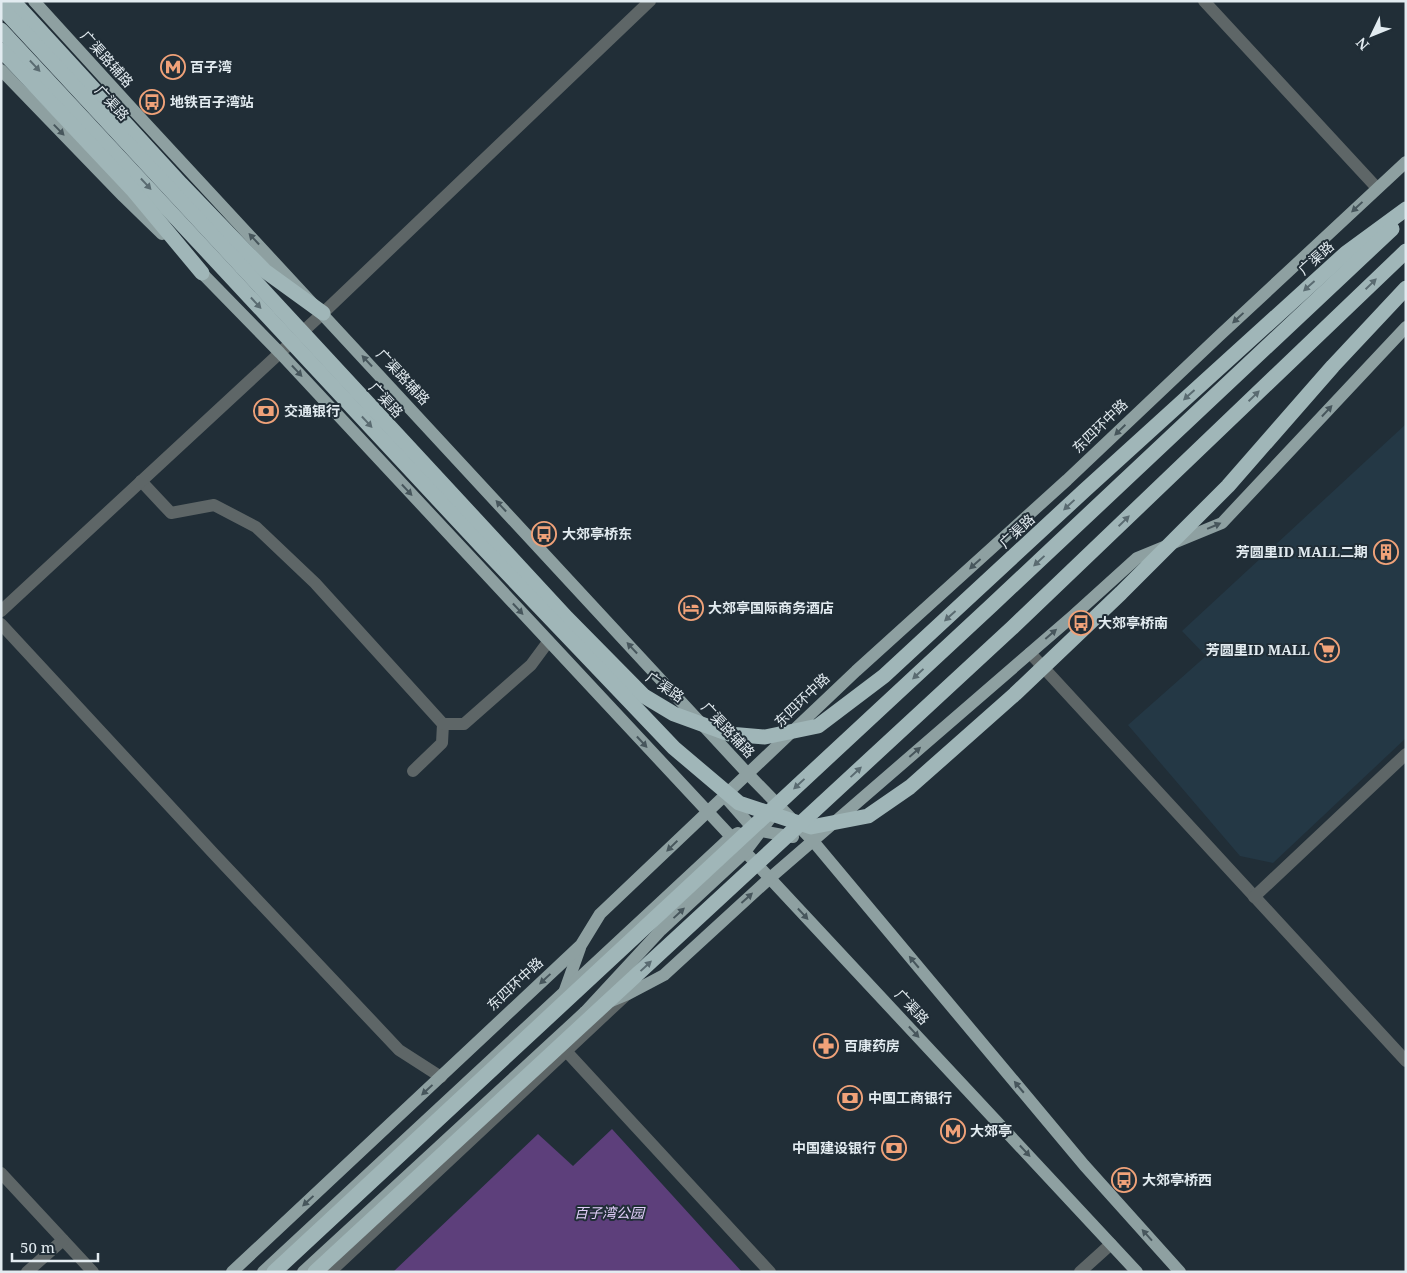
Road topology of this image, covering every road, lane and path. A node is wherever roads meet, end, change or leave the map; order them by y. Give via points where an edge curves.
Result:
1 (13, 1) edge
2 (34, 1) edge
3 (650, 1) edge
4 (1204, 1) edge
5 (1, 8) edge
6 (1, 30) edge
7 (1, 50) edge
8 (1, 70) edge
9 (1406, 162) edge
10 (1377, 188) junction
11 (1406, 209) edge
12 (1406, 216) edge
13 (1406, 251) edge
14 (202, 273) junction
15 (1406, 288) edge
16 (323, 313) junction
17 (1406, 327) edge
18 (280, 353) junction
19 (141, 481) junction
20 (1, 611) edge
21 (1, 624) edge
22 (548, 642) joint
23 (1030, 653) junction
24 (609, 706) junction
25 (443, 724) junction
26 (666, 735) junction
27 (1406, 754) edge
28 (413, 771) dead end
29 (748, 774) junction
30 (725, 796) junction
31 (780, 806) junction
32 (707, 812) junction
33 (756, 828) junction
34 (731, 837) junction
35 (812, 841) junction
36 (745, 852) junction
37 (770, 878) junction
38 (1254, 897) junction
39 (647, 915) junction
40 (661, 930) junction
41 (581, 945) junction
42 (565, 992) junction
43 (628, 994) junction
44 (585, 1012) junction
45 (566, 1051) junction
46 (1406, 1061) edge
47 (441, 1076) junction
48 (1, 1173) edge
49 (63, 1240) junction
50 (1111, 1244) junction
51 (27, 1272) edge
52 (93, 1272) edge
53 (232, 1272) edge
54 (263, 1272) edge
55 (274, 1272) edge
56 (303, 1272) edge
57 (315, 1272) edge
58 (330, 1272) edge
59 (770, 1272) edge
60 (1080, 1272) edge
61 (1137, 1272) edge
62 (1180, 1272) edge

1 - 16 highway via 265,271
16 -> 2 main road, 广渠路辅路
3 - 16 street
4 - 10 street
11 -> 5 highway, 广渠路 via 1346,253 884,676 818,726 765,737 729,734 674,714 644,696 567,618
6 -> 15 highway via 674,748 739,803 811,827 868,816 910,787 1015,694 1228,486
7 - 14 highway via 132,189
8 -> 14 main road, 广渠路
9 - 10 main road, 东四环中路
10 -> 29 main road, 东四环中路 via 1068,480 856,671
12 -> 55 highway
57 -> 13 highway via 1013,627
14 - 18 main road, 广渠路
16 - 18 street
29 -> 16 main road, 广渠路辅路
23 -> 17 main road via 1137,558 1222,523
18 - 19 street
18 -> 24 main road, 广渠路
19 - 20 street
19 - 25 street via 171,513 214,505 256,527 315,583
21 - 47 street via 400,1050
22 - 25 street via 531,664 464,724
22 - 26 main road via 566,639 586,652
35 -> 23 main road
23 - 38 street
24 - 26 main road via 634,713
24 -> 32 main road, 广渠路
25 - 28 street via 442,743
26 - 30 main road
27 - 38 street
29 - 30 main road, 东四环中路
29 - 31 main road
30 - 32 main road, 东四环中路
30 - 33 main road
31 - 33 main road
31 - 35 main road
32 - 34 main road, 广渠路
32 -> 41 main road, 东四环中路 via 600,914
33 - 34 main road
33 - 35 main road
33 - 36 main road
34 - 36 main road, 广渠路
34 - 39 main road
35 - 37 main road
62 -> 35 main road via 1084,1164
36 - 37 main road, 广渠路
40 -> 36 main road
43 -> 37 main road via 664,975
37 -> 50 main road, 广渠路
38 - 46 street
39 - 40 main road
39 - 42 main road
40 - 44 main road
41 - 42 main road
41 -> 47 main road, 东四环中路
42 - 54 main road
43 - 44 main road
43 - 45 street
44 - 56 main road
45 - 58 street
45 - 59 street
47 -> 53 main road, 东四环中路
48 - 49 street
49 - 51 street
49 - 52 street
50 - 60 street
50 - 61 main road, 广渠路

